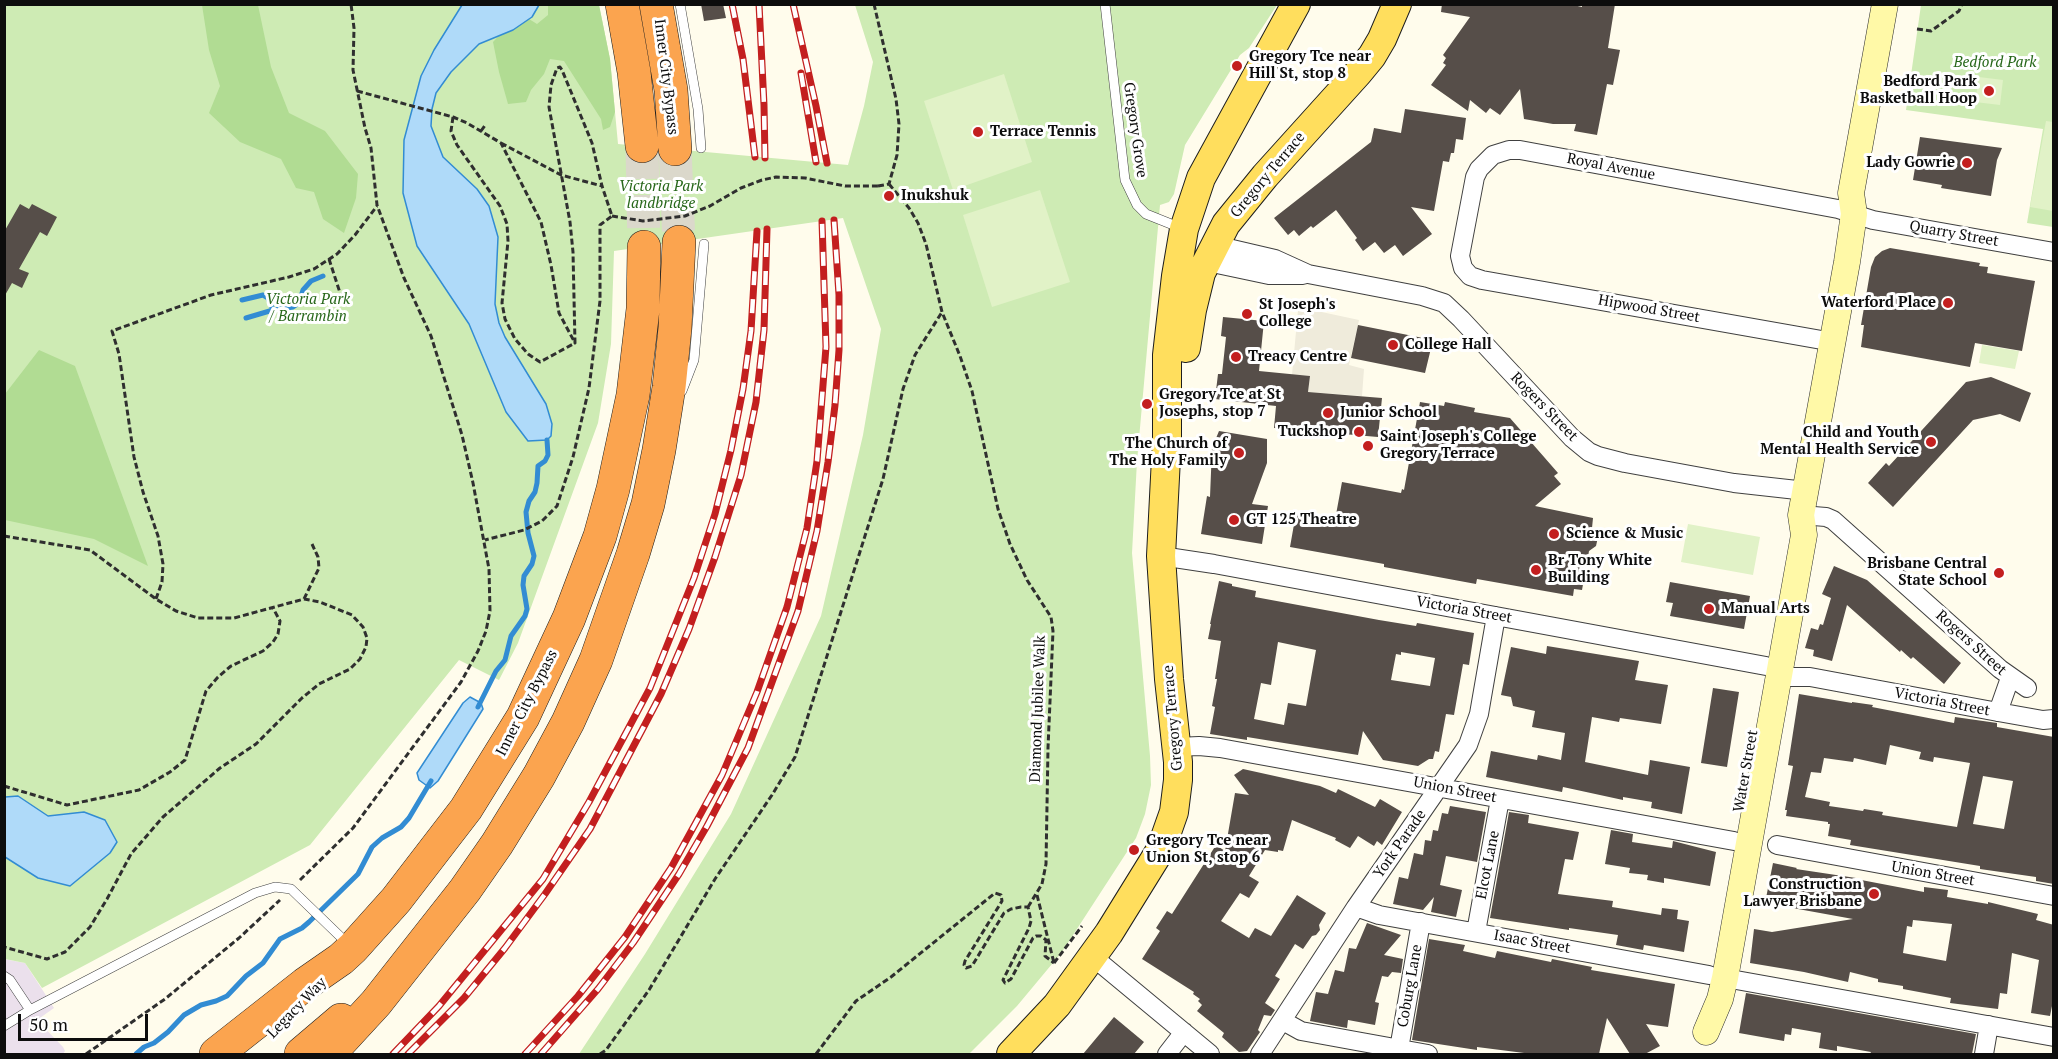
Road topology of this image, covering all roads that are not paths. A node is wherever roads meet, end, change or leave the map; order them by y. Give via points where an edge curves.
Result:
1 (622, 4) edge
2 (656, 4) edge
3 (680, 4) edge
4 (1105, 4) edge
5 (1296, 4) edge
6 (1397, 4) edge
7 (1885, 4) edge
8 (1901, 4) edge
9 (642, 146) tunnel mouth
10 (688, 149) joint
11 (1201, 178) junction
12 (1245, 199) junction
13 (1854, 214) junction
14 (1184, 229) junction
15 (691, 243) tunnel mouth
16 (644, 247) tunnel mouth
17 (1211, 252) junction
18 (2054, 252) edge
19 (1466, 273) joint
20 (1833, 342) junction
21 (1167, 438) junction
22 (1804, 503) junction
23 (1161, 556) junction
24 (1496, 616) junction
25 (1772, 671) junction
26 (2010, 678) junction
27 (2027, 688) dead end
28 (1998, 712) junction
29 (2054, 719) edge
30 (1177, 747) junction
31 (1440, 787) junction
32 (1500, 799) junction
33 (1734, 841) junction
34 (1777, 845) dead end
35 (2054, 896) edge
36 (1356, 907) junction
37 (1421, 922) junction
38 (1476, 932) junction
39 (347, 953) junction
40 (1093, 957) junction
41 (400, 971) junction
42 (4, 976) edge
43 (1717, 976) junction
44 (30, 1010) junction
45 (1282, 1022) junction
46 (1989, 1025) junction
47 (4, 1026) edge
48 (1184, 1032) junction
49 (2054, 1036) edge
50 (1704, 1043) edge
51 (1399, 1049) junction
52 (216, 1054) edge
53 (249, 1054) edge
54 (301, 1054) edge
55 (329, 1054) edge
56 (1011, 1054) edge
57 (1167, 1054) edge
58 (1210, 1054) edge
59 (1260, 1054) edge
60 (1428, 1054) edge
61 (1984, 1054) edge

1 - 9 highway, Inner City Bypass
2 - 10 highway, Inner City Bypass via 671,90
3 - 10 lane via 699,109
4 - 14 lane, Gregory Grove via 1122,163 1130,192 1146,214
5 - 11 main road, Gregory Terrace
6 - 12 main road, Gregory Terrace via 1372,56
7 - 13 main road, Water Street via 1851,193
8 - 13 main road, Water Street via 1867,195
11 - 12 main road via 1212,200
11 - 14 main road, Gregory Terrace
12 - 17 main road, Gregory Terrace
13 - 18 street, Quarry Street
13 - 19 street, Royal Avenue via 1509,150 1493,155 1475,177 1460,248
13 - 20 main road, Water Street
14 - 17 main road, Rogers Street
14 - 21 main road, Gregory Terrace via 1169,329
15 - 41 highway via 648,504 596,660 568,723 498,844
16 - 39 highway, Inner City Bypass via 642,319 625,438 600,536 569,618 523,717 466,809 396,900
17 - 21 main road, Gregory Terrace via 1192,310 1180,399
17 - 22 street, Rogers Street via 1275,260 1308,274 1444,303 1572,438 1598,456 1734,483
19 - 20 street, Hipwood Street via 1482,280
20 - 22 main road, Water Street
21 - 23 main road, Gregory Terrace
22 - 25 main road, Water Street via 1804,535
22 - 26 street, Rogers Street via 1833,520
23 - 24 street, Victoria Street
23 - 30 main road, Gregory Terrace
24 - 25 street, Victoria Street
24 - 31 street, York Parade via 1479,714 1468,745
25 - 28 street, Victoria Street
25 - 33 main road, Water Street
25 - 43 main road, Water Street
26 - 27 street, Rogers Street
26 - 28 street, Victoria Street
28 - 29 street, Victoria Street
30 - 31 street, Union Street via 1205,746
30 - 40 main road, Gregory Terrace via 1177,787 1168,831 1147,874
31 - 32 street, Union Street
31 - 36 street, York Parade
32 - 33 street, Union Street
32 - 38 street, Elcot Lane
33 - 43 main road, Water Street
34 - 35 street, Union Street
36 - 37 street, Isaac Street
36 - 45 street, York Parade
37 - 38 street, Isaac Street
37 - 51 street, Coburg Lane
38 - 43 street, Isaac Street
39 - 44 lane via 327,924 291,889 275,887 255,893
39 - 52 highway, Inner City Bypass
39 - 53 highway, Legacy Way via 314,994
40 - 48 street
40 - 56 main road, Gregory Terrace via 1057,1005
41 - 54 highway
41 - 55 highway
42 - 44 lane
43 - 46 street, Isaac Street
43 - 50 main road, Water Street via 1706,995
44 - 47 lane
45 - 51 street via 1301,1031
45 - 59 street, York Parade
46 - 49 street, Isaac Street
46 - 61 street
48 - 57 street
48 - 58 street
51 - 60 street

